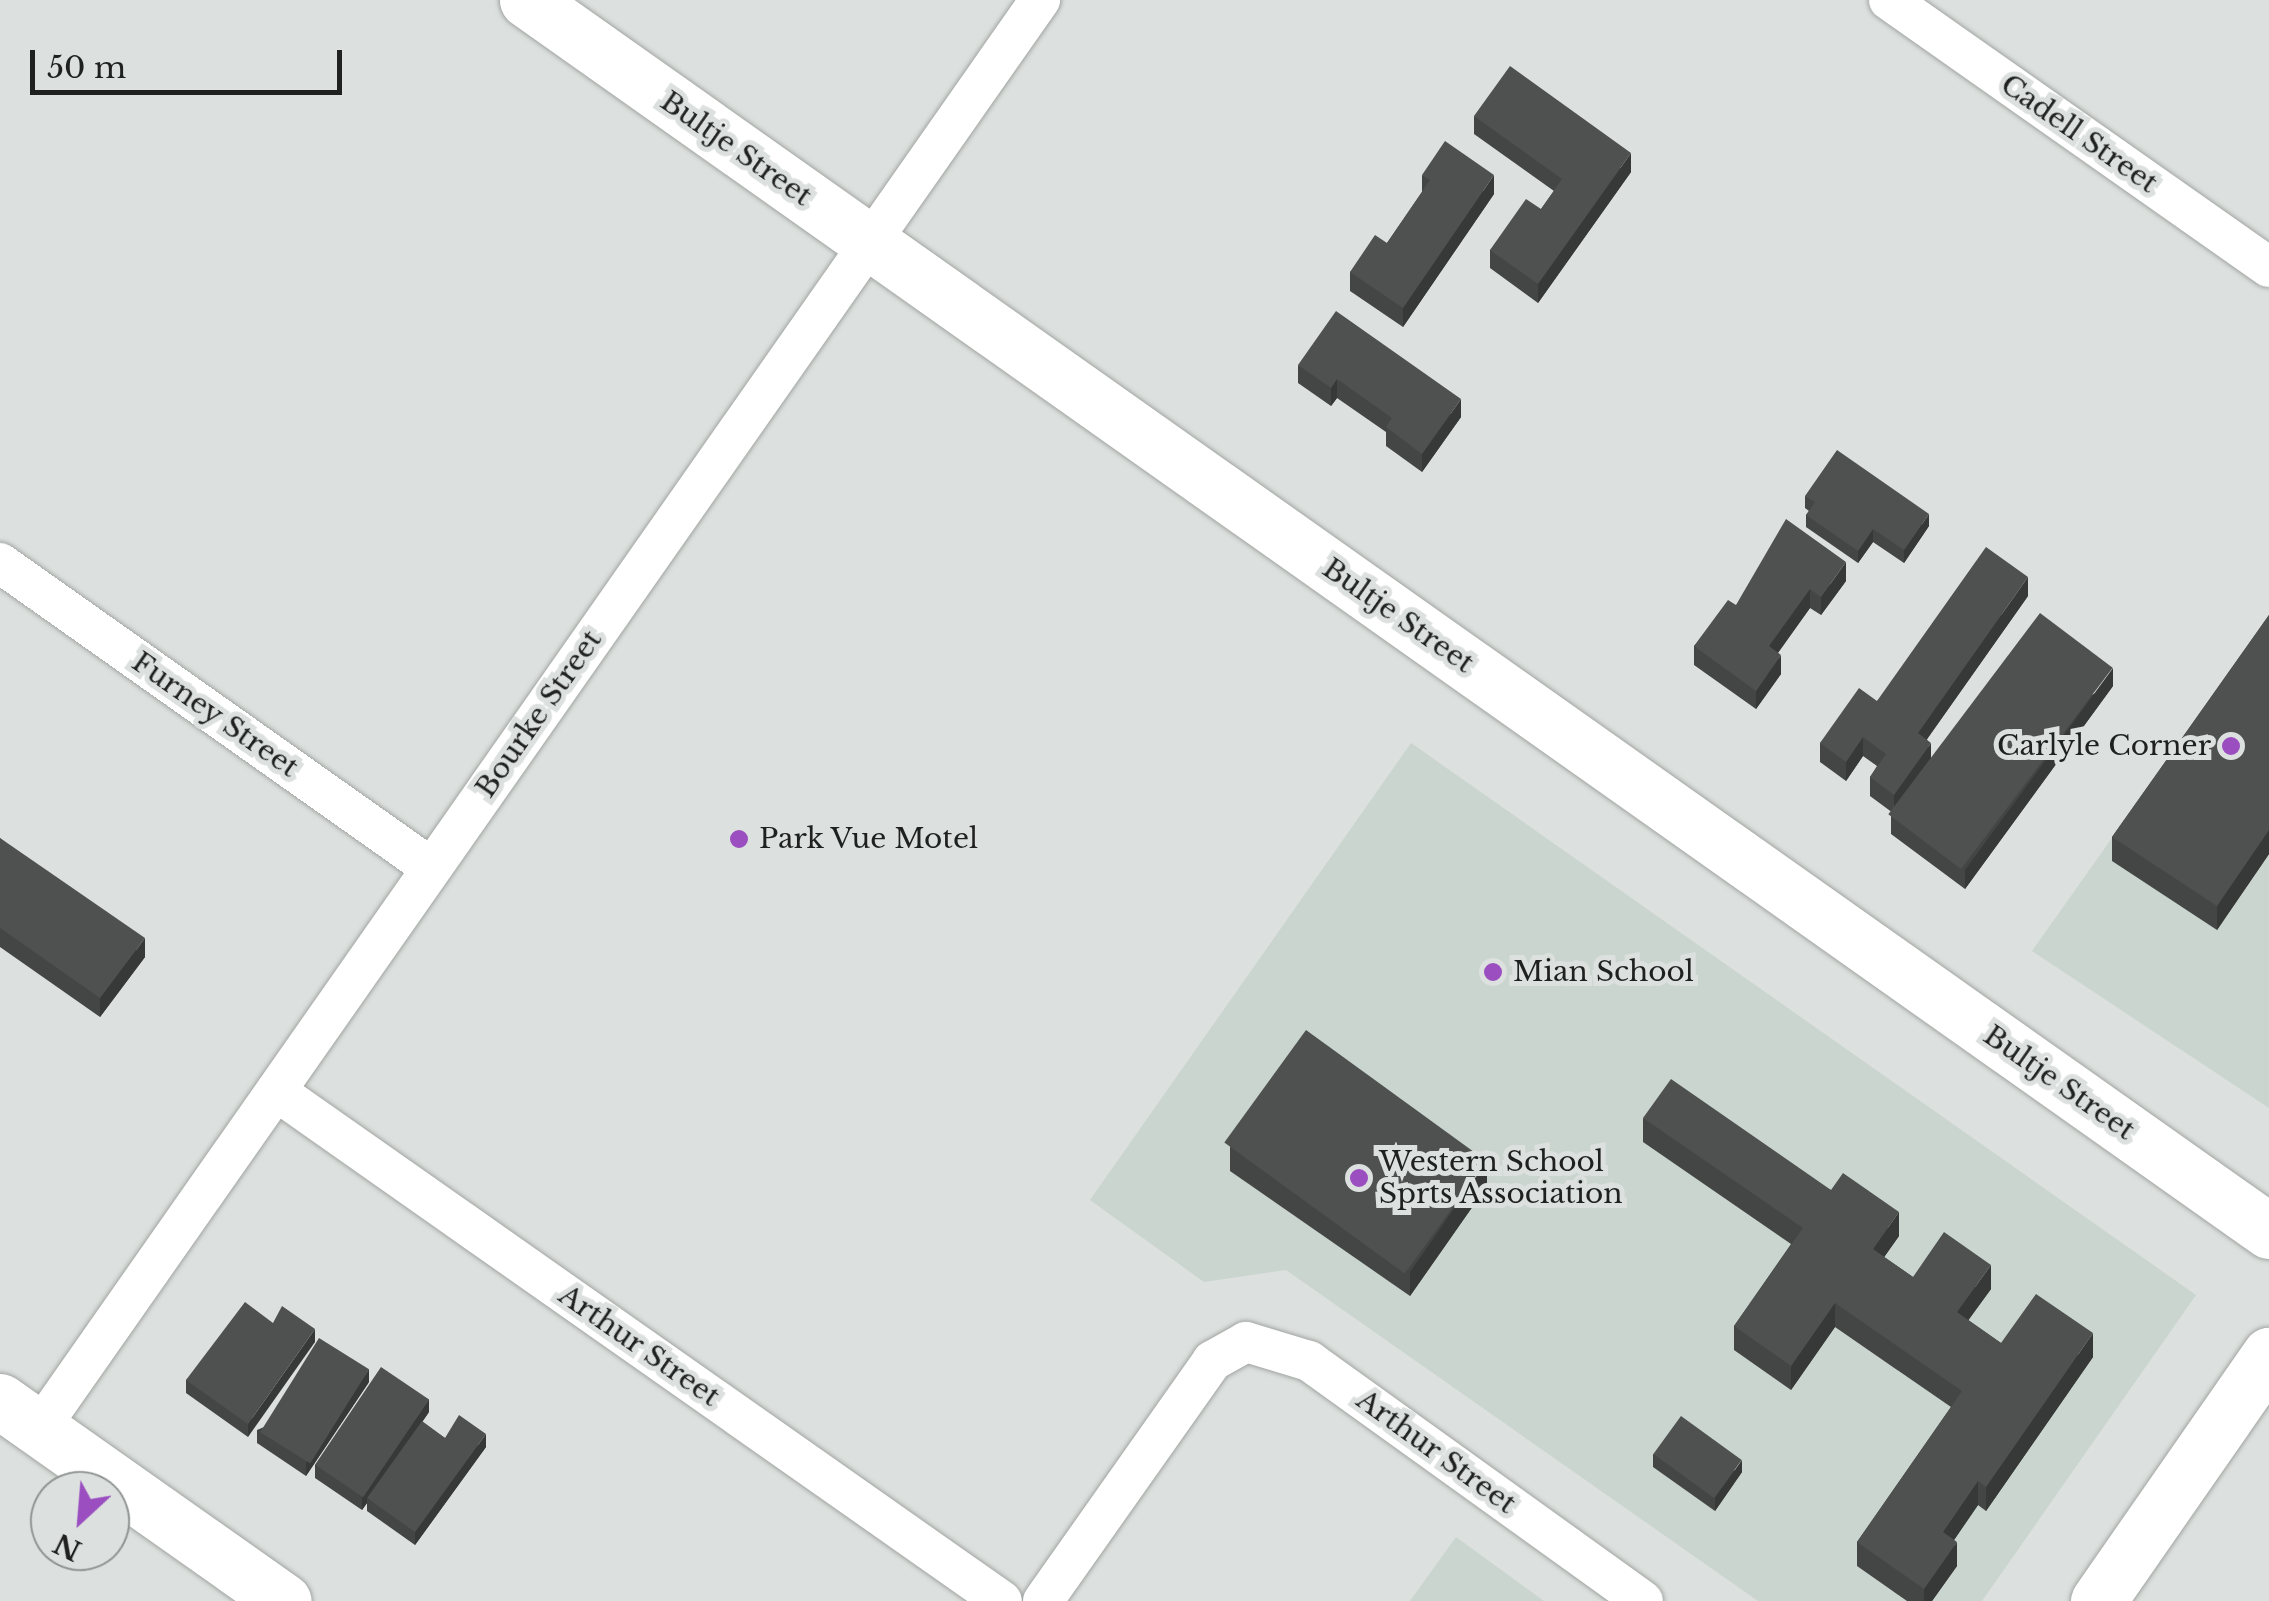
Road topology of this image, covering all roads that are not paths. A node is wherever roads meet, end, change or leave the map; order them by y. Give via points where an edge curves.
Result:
1 (527, 0) edge
2 (1040, 0) edge
3 (1889, 0) edge
4 (870, 244) junction
5 (2269, 267) edge
6 (0, 563) edge
7 (430, 867) junction
8 (276, 1091) junction
9 (2269, 1230) edge
10 (2269, 1355) edge
11 (20, 1415) edge
12 (284, 1601) edge
13 (1002, 1601) edge
14 (1044, 1601) edge
15 (1643, 1601) edge
16 (2098, 1601) edge

1 - 4 street, Bultje Street
2 - 4 street, Bourke Street
3 - 5 street, Cadell Street
4 - 7 street, Bourke Street
4 - 9 street, Bultje Street
6 - 7 street, Furney Street
7 - 8 street, Bourke Street
8 - 11 street, Bourke Street
8 - 13 street, Arthur Street
10 - 16 street
11 - 12 street
14 - 15 street, Arthur Street via 1212,1361 1246,1342 1309,1360

